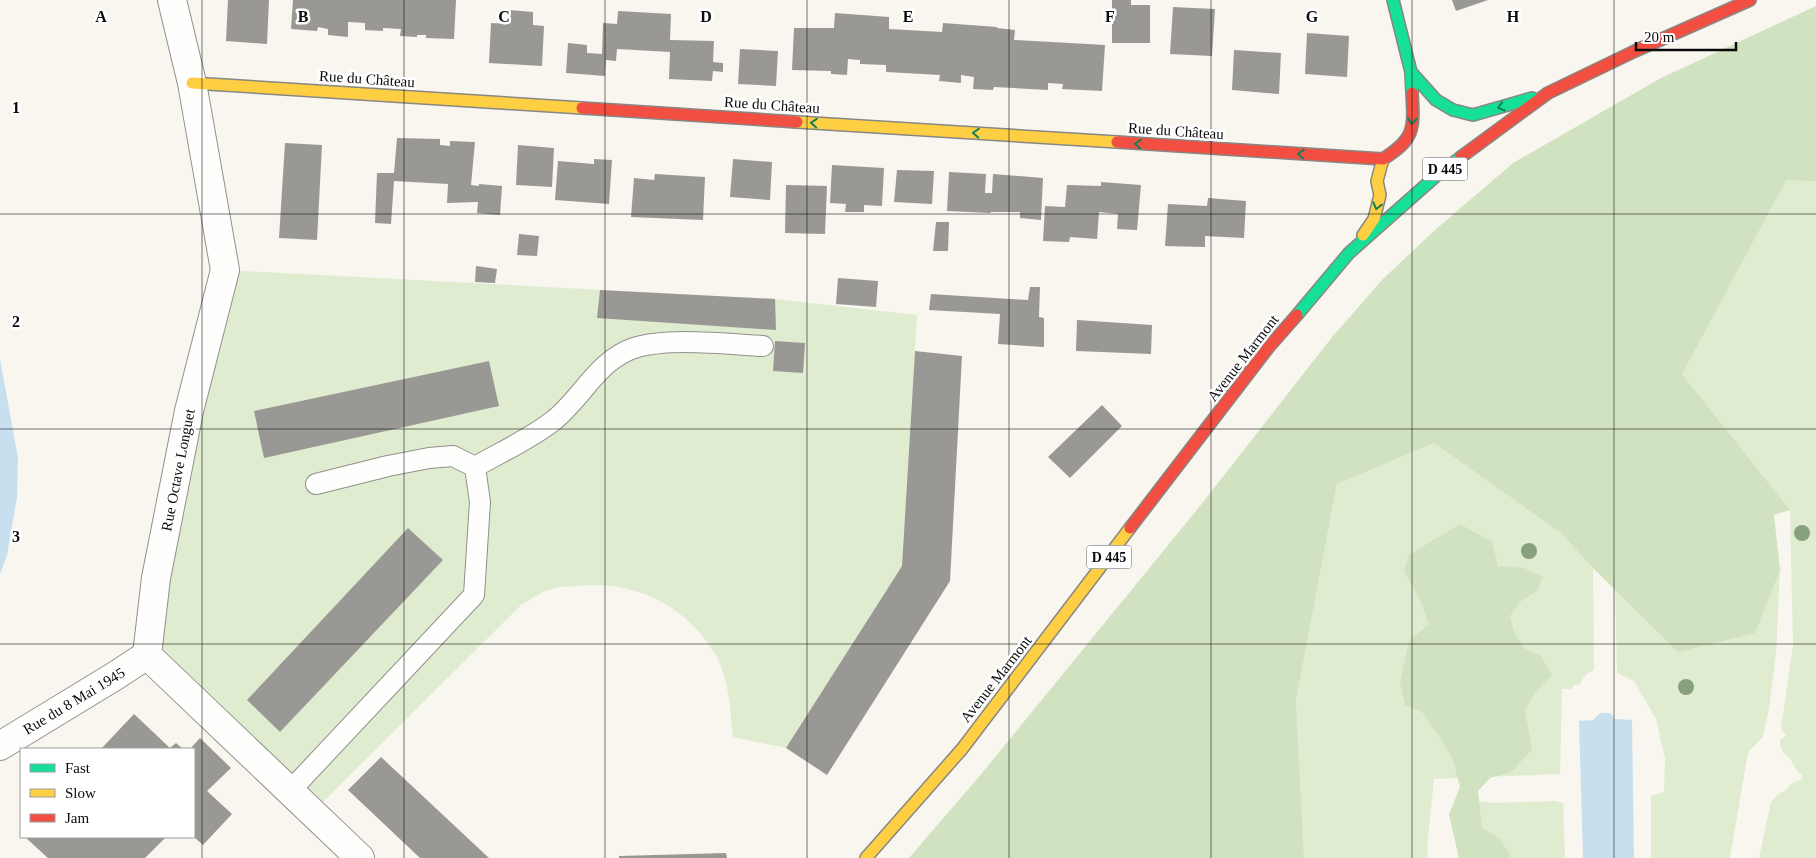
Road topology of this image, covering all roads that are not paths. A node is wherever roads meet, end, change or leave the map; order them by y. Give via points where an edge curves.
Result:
1 (172, 0) edge
2 (1393, 0) edge
3 (1750, 0) edge
4 (1411, 72) junction
5 (192, 83) junction
6 (1548, 93) junction
7 (1383, 159) junction
8 (1349, 253) junction
9 (763, 346) dead end
10 (475, 467) junction
11 (316, 484) dead end
12 (147, 655) junction
13 (0, 746) edge
14 (290, 791) junction
15 (360, 858) edge
16 (866, 858) edge

1 - 5 street, Rue Octave Longuet
2 - 4 main road
3 - 6 main road, Avenue Marmont / D 445
6 -> 4 main road via 1473,114 1453,110 1436,100
4 -> 7 main road via 1413,113 1410,136 1399,149
7 -> 5 main road, Rue du Château
5 - 12 street, Rue Octave Longuet via 225,270 187,420 156,578
6 - 8 main road, Avenue Marmont / D 445 via 1436,176
7 -> 8 main road via 1377,181 1380,195 1374,219
8 - 16 main road, Avenue Marmont / D 445 via 1268,348 962,749
9 - 10 lane via 668,342 634,348 607,363 554,420
10 - 11 lane via 453,456 437,457
10 - 14 lane via 480,502 474,595
12 - 13 street, Rue du 8 Mai 1945
12 - 14 street
14 - 15 street

